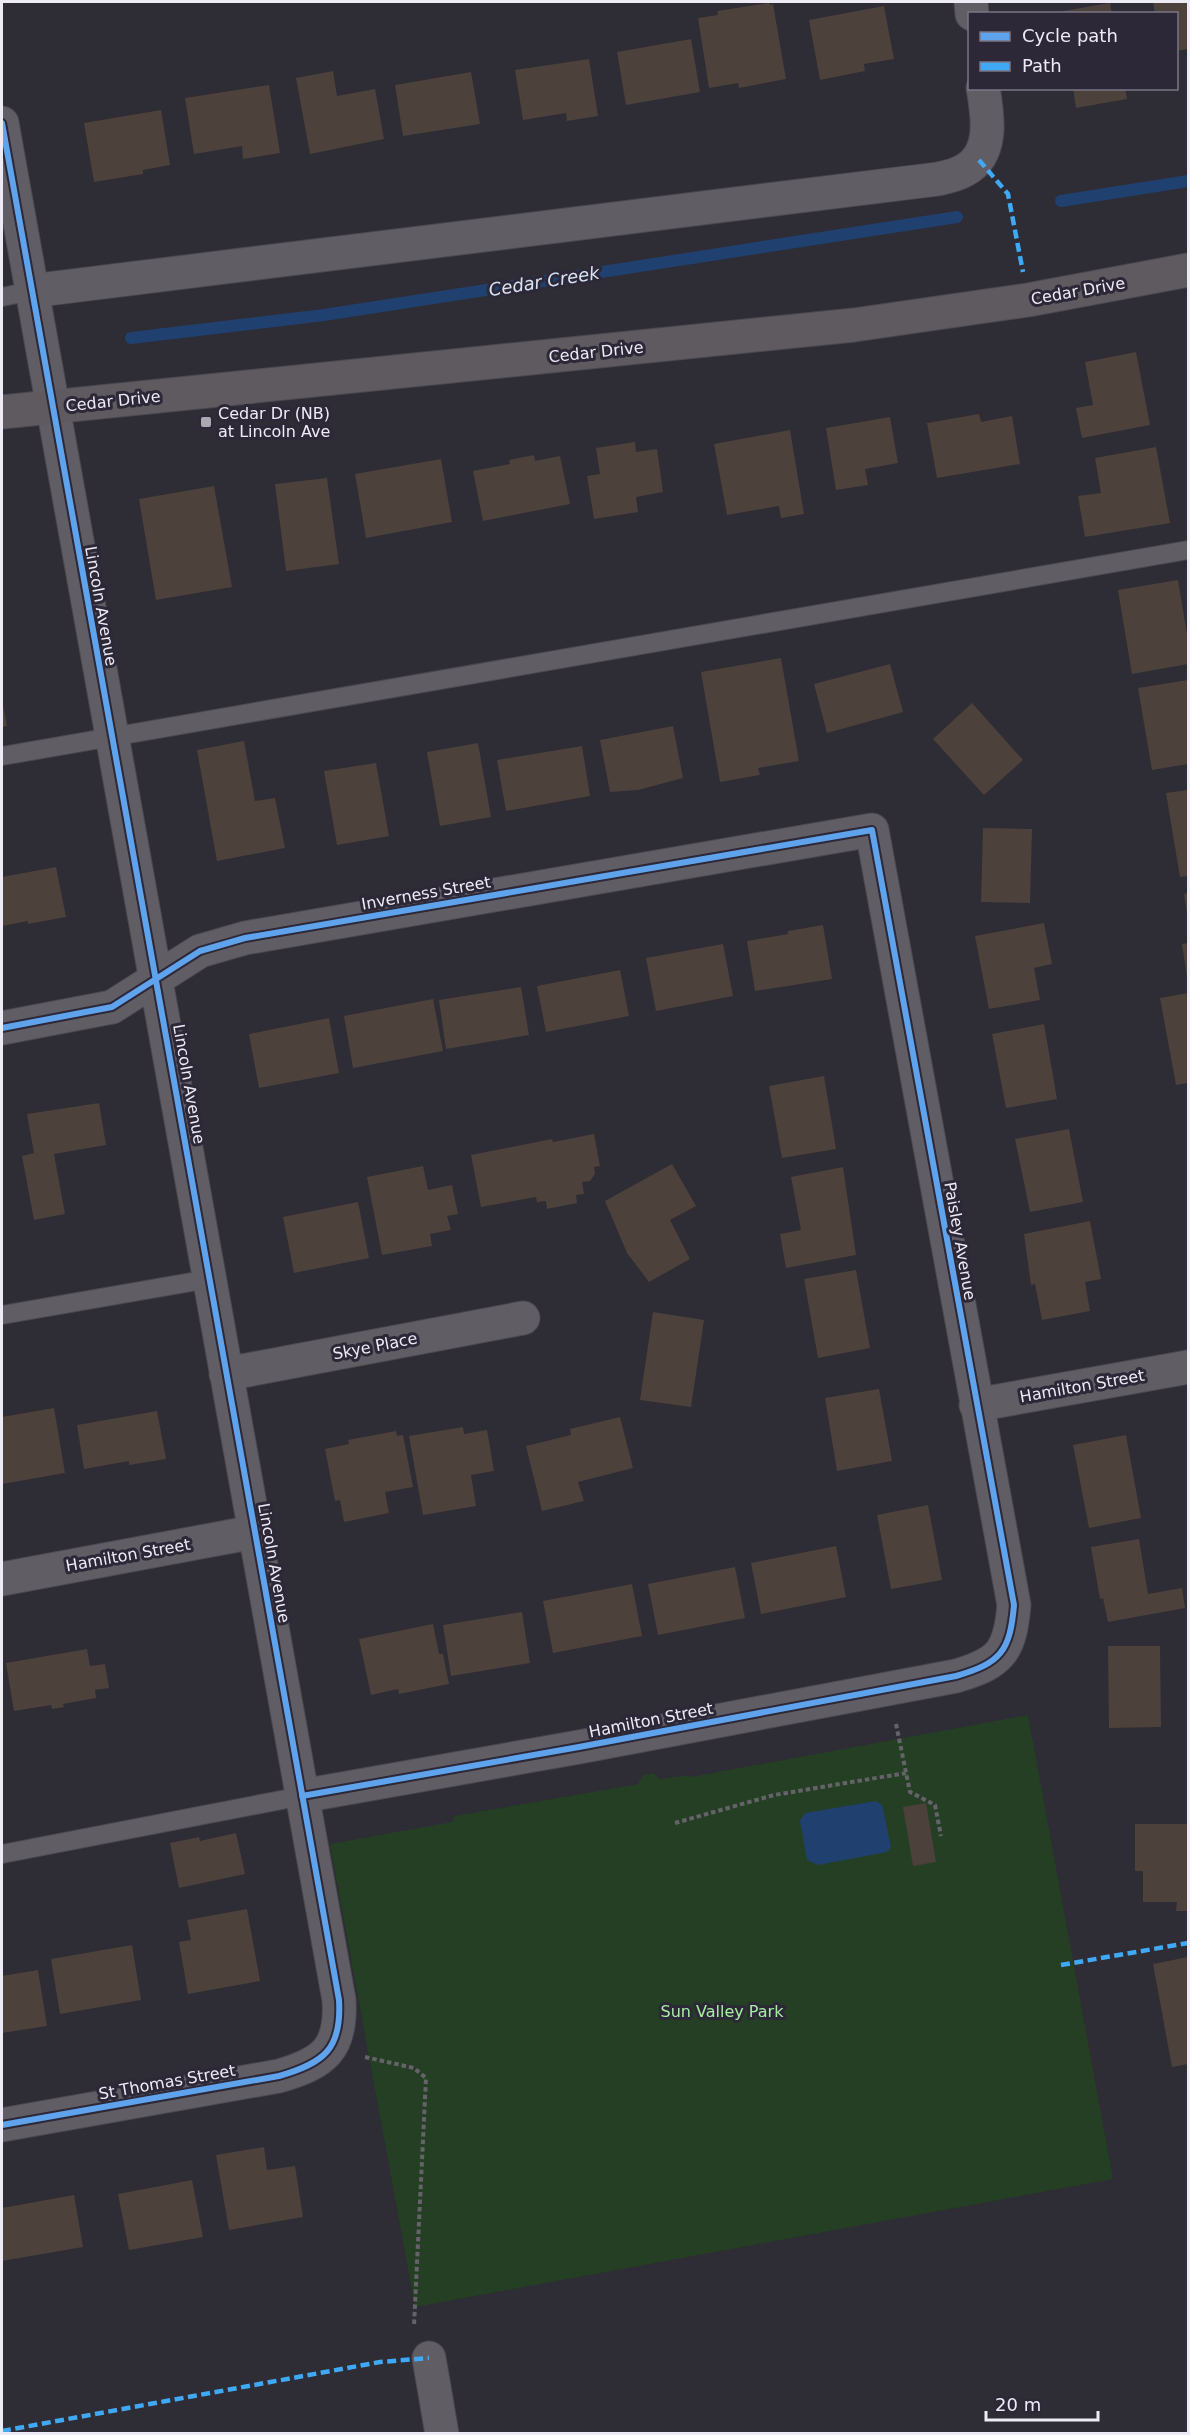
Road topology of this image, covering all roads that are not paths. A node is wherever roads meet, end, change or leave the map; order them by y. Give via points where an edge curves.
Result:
1 (984, 90) edge
2 (2, 123) edge
3 (1188, 270) edge
4 (16, 294) edge
5 (52, 408) junction
6 (2, 412) edge
7 (1188, 550) edge
8 (111, 736) junction
9 (2, 756) edge
10 (872, 830) joint
11 (156, 979) junction
12 (2, 1028) edge
13 (209, 1279) junction
14 (2, 1315) edge
15 (523, 1318) dead end
16 (1188, 1367) edge
17 (226, 1374) junction
18 (976, 1404) junction
19 (254, 1532) junction
20 (2, 1579) edge
21 (1000, 1655) joint
22 (302, 1796) junction
23 (2, 1854) edge
24 (329, 2049) joint
25 (2, 2125) edge
26 (429, 2358) road end
27 (442, 2433) edge

1 - 4 street via 987,138 979,160 964,171 938,179
2 - 4 street, Lincoln Avenue
3 - 5 street, Cedar Drive via 1028,300 854,324
4 - 5 street, Lincoln Avenue
5 - 6 street, Cedar Drive
5 - 8 street, Lincoln Avenue
7 - 8 lane
8 - 9 lane
8 - 11 street, Lincoln Avenue
10 - 11 street, Inverness Street via 244,938 200,951
10 - 18 street, Paisley Avenue
11 - 12 street, Inverness Street via 112,1007
11 - 13 street, Lincoln Avenue
13 - 14 lane
13 - 17 street, Lincoln Avenue
15 - 17 street, Skye Place
16 - 18 street, Hamilton Street
17 - 19 street, Lincoln Avenue
18 - 21 street, Paisley Avenue via 1014,1605 1007,1644
19 - 20 street, Hamilton Street
19 - 22 street, Lincoln Avenue
21 - 22 street, Hamilton Street via 971,1671 889,1688
22 - 23 lane
22 - 24 street, Lincoln Avenue via 339,2000 340,2022
24 - 25 street, St Thomas Street via 302,2070 279,2076
26 - 27 street

